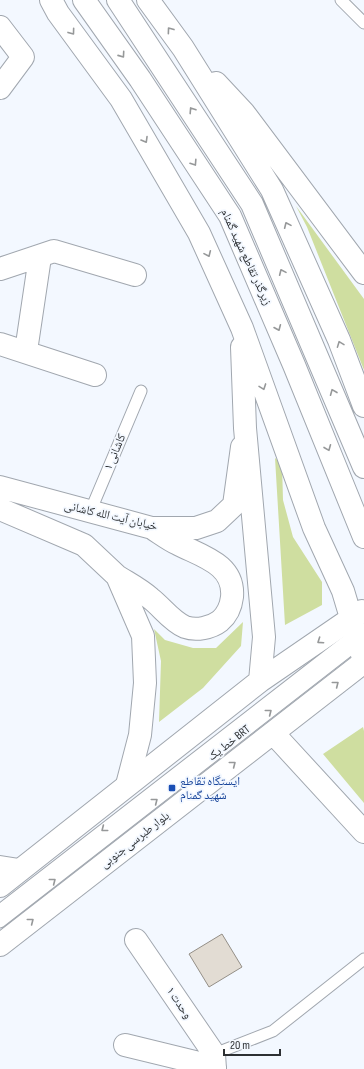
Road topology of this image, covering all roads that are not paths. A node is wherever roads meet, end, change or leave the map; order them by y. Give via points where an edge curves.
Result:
1 (51, 0) edge
2 (84, 0) edge
3 (118, 0) edge
4 (148, 0) edge
5 (341, 0) edge
6 (364, 23) edge
7 (0, 26) edge
8 (183, 48) junction
9 (0, 88) edge
10 (40, 257) junction
11 (0, 269) edge
12 (364, 273) edge
13 (135, 275) dead end
14 (242, 328) junction
15 (0, 344) edge
16 (26, 352) junction
17 (95, 374) dead end
18 (141, 391) dead end
19 (364, 406) edge
20 (245, 428) junction
21 (364, 467) edge
22 (3, 485) edge
23 (0, 509) edge
24 (90, 512) junction
25 (152, 528) junction
26 (364, 537) edge
27 (117, 576) junction
28 (361, 634) edge
29 (260, 681) junction
30 (273, 733) junction
31 (127, 785) junction
32 (364, 832) edge
33 (10, 869) edge
34 (0, 886) edge
35 (0, 910) edge
36 (0, 922) edge
37 (136, 940) dead end
38 (0, 945) edge
39 (364, 959) edge
40 (125, 1045) dead end
41 (214, 1063) edge

1 -> 14 main road via 121,99 199,233
2 -> 26 main road, زیرگذر تقاطع شهید گمنام via 230,216
21 -> 3 main road via 252,204
8 -> 4 main road
5 - 6 lane
7 - 9 main road via 23,57
8 - 12 main road via 244,112
19 -> 8 main road via 272,190
10 - 11 main road
10 - 13 main road via 54,251
10 - 16 main road
14 - 20 main road
14 -> 28 main road via 314,528
15 - 16 main road
16 - 17 main road
18 - 24 lane, کاشانی ۱
20 - 25 main road, خیابان آیت الله کاشانی via 234,505 217,521 196,528
20 - 29 main road via 264,638
22 - 24 main road, خیابان آیت الله کاشانی
23 - 27 main road via 84,545
24 - 25 main road, خیابان آیت الله کاشانی
25 - 27 main road via 224,569 233,590 232,602 227,612 209,627 186,628 150,598
27 - 31 main road via 143,636 145,683 140,735
28 -> 29 main road
30 -> 28 main road, بلوار طبرسی جنوبی
28 -> 35 lane, خط یک BRT
36 -> 28 lane, خط یک BRT
29 - 31 main road
30 - 32 main road
38 -> 30 main road, بلوار طبرسی جنوبی
31 - 33 main road
33 - 34 main road
37 - 41 main road, وحدت ۱
39 - 41 lane via 273,1031
40 - 41 main road

